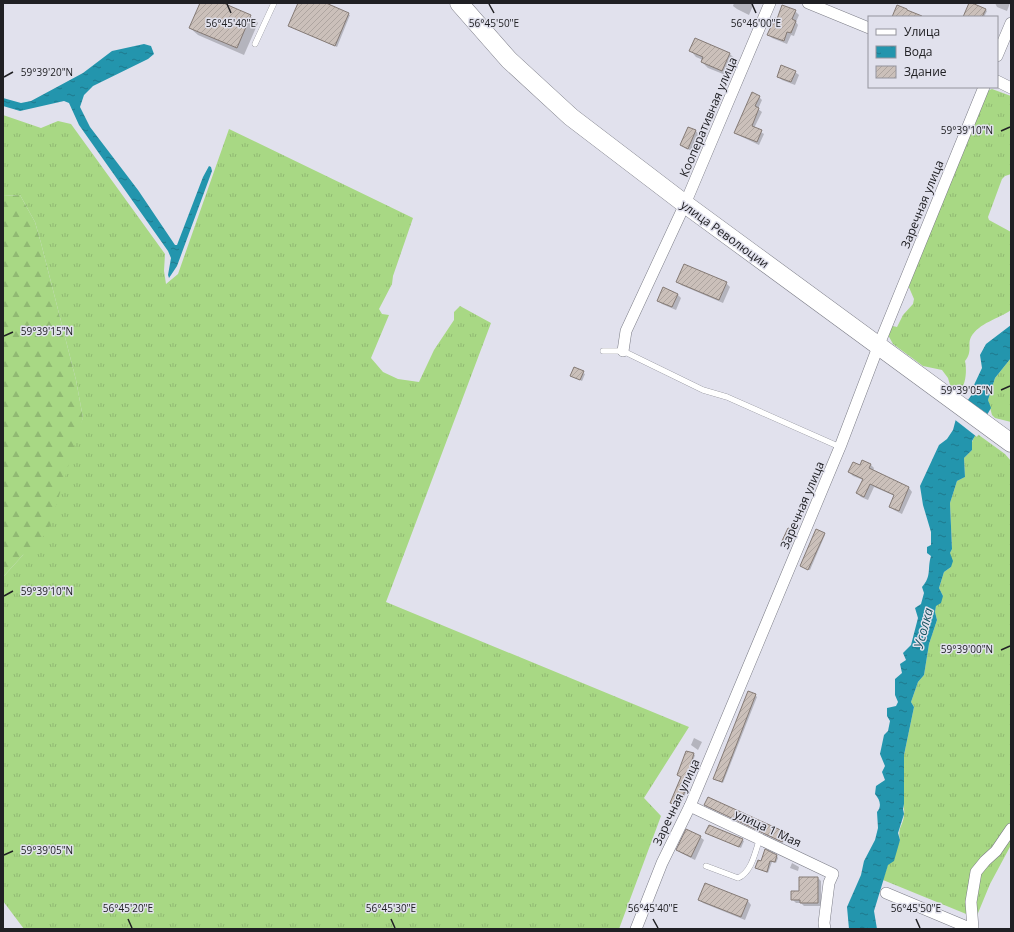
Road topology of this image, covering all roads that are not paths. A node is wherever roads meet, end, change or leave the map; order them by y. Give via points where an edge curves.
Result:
1 (274, 3) edge
2 (459, 3) edge
3 (770, 3) edge
4 (808, 3) edge
5 (1011, 23) edge
6 (868, 28) edge
7 (255, 44) dead end
8 (998, 54) edge
9 (998, 82) edge
10 (984, 88) edge
11 (1011, 88) edge
12 (685, 204) junction
13 (878, 347) junction
14 (603, 351) dead end
15 (623, 351) junction
16 (1011, 443) edge
17 (840, 447) junction
18 (690, 806) junction
19 (1011, 829) edge
20 (760, 838) junction
21 (706, 866) dead end
22 (886, 893) dead end
23 (636, 929) edge
24 (825, 929) edge
25 (973, 929) edge

1 - 7 lane
2 - 12 main road, улица Революции via 509,60 571,116
3 - 12 street, Кооперативная улица
4 - 6 street
5 - 8 street
9 - 11 street
10 - 13 street, Заречная улица
12 - 13 main road, улица Революции
12 - 15 street, Кооперативная улица via 626,331
13 - 16 main road, улица Революции
13 - 17 street, Заречная улица
14 - 15 lane
15 - 17 lane via 703,390 727,397
17 - 18 street, Заречная улица
18 - 20 street, улица 1 Мая
18 - 23 street, Заречная улица via 662,863
19 - 25 street via 996,851 976,872 971,902
20 - 21 lane via 744,876 738,878
20 - 24 street, улица 1 Мая via 833,874 829,883
22 - 25 street

